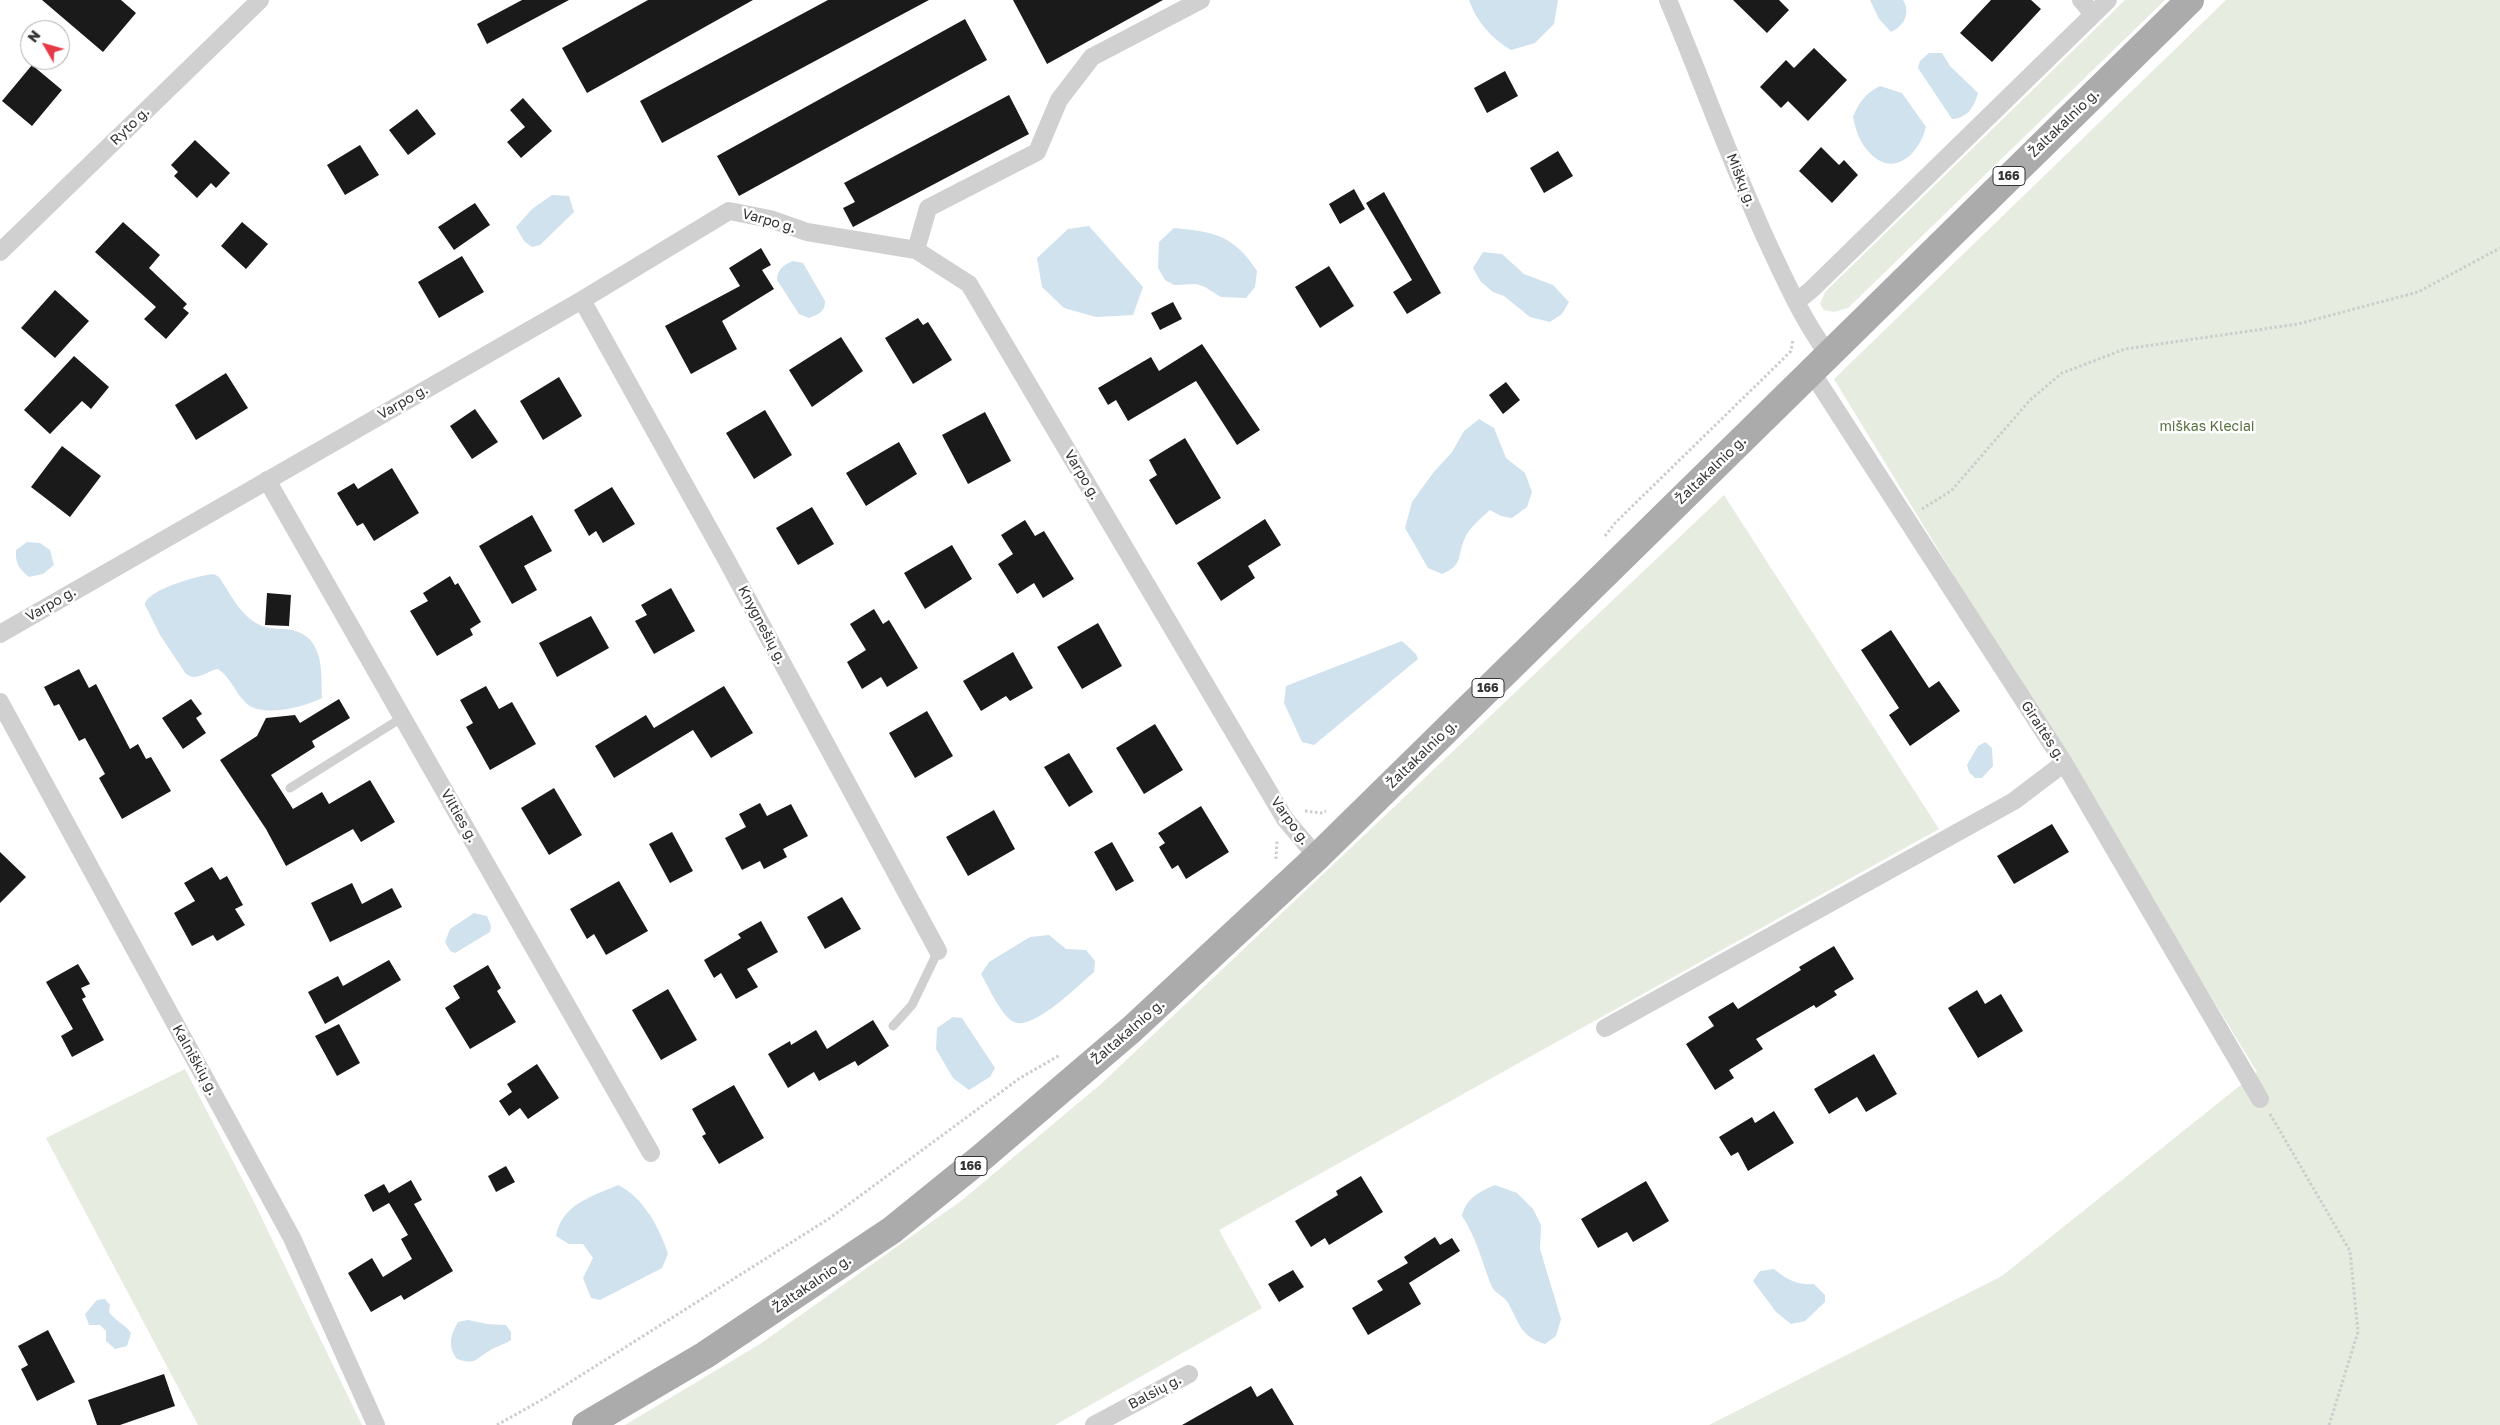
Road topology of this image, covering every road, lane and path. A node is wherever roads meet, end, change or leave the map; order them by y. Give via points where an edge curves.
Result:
1 (260, 0) edge
2 (1201, 0) edge
3 (1668, 0) edge
4 (2081, 0) edge
5 (2108, 0) edge
6 (2190, 0) edge
7 (2093, 14) junction
8 (2500, 248) edge
9 (916, 250) junction
10 (0, 252) edge
11 (582, 300) junction
12 (1796, 302) junction
13 (1791, 333) dead end
14 (1820, 363) junction
15 (267, 480) junction
16 (1906, 519) junction
17 (1599, 543) dead end
18 (0, 634) edge
19 (0, 702) edge
20 (403, 717) junction
21 (2064, 763) junction
22 (290, 788) dead end
23 (1329, 810) dead end
24 (1290, 825) junction
25 (1317, 857) junction
26 (1273, 866) dead end
27 (938, 951) joint
28 (893, 1026) dead end
29 (1605, 1028) dead end
30 (1062, 1054) dead end
31 (2260, 1099) joint
32 (652, 1153) dead end
33 (1189, 1374) dead end
34 (376, 1425) edge
35 (497, 1425) edge
36 (586, 1425) edge
37 (1094, 1425) edge
38 (2329, 1425) edge

1 - 10 street, Ryto g.
2 - 9 street via 1092,57 1059,100 1037,152 928,208
3 - 12 street, Miškų g. via 1753,211
4 - 7 street
5 - 7 street
6 - 14 main road, Žaltakalnio g. / 166
7 - 12 street
8 - 16 path via 2418,292 2298,324 2125,349 2062,372 2030,400 1951,491
9 - 11 street, Varpo g. via 807,232 770,219 729,211
9 - 24 street, Varpo g. via 969,284
11 - 15 street, Varpo g.
11 - 27 street, Knygnešių g.
12 - 14 street, Miškų g. via 1817,339
13 - 17 path via 1791,350
14 - 16 street, Giraitės g.
14 - 25 main road, Žaltakalnio g. / 166
15 - 18 street, Varpo g.
15 - 20 street, Vilties g.
16 - 21 street, Giraitės g.
19 - 34 street, Kalniškių g. via 292,1238
20 - 22 lane
20 - 32 street, Vilties g.
21 - 29 street via 2014,801
21 - 31 street, Giraitės g.
23 - 24 path via 1321,813 1304,811
24 - 25 street, Varpo g.
24 - 26 path via 1278,840
25 - 36 main road, Žaltakalnio g. / 166 via 1132,1029 892,1230 705,1354
27 - 28 lane via 912,1005
30 - 35 path via 1020,1078 830,1218
31 - 38 path via 2350,1251 2358,1332
33 - 37 street, Balsių g.

